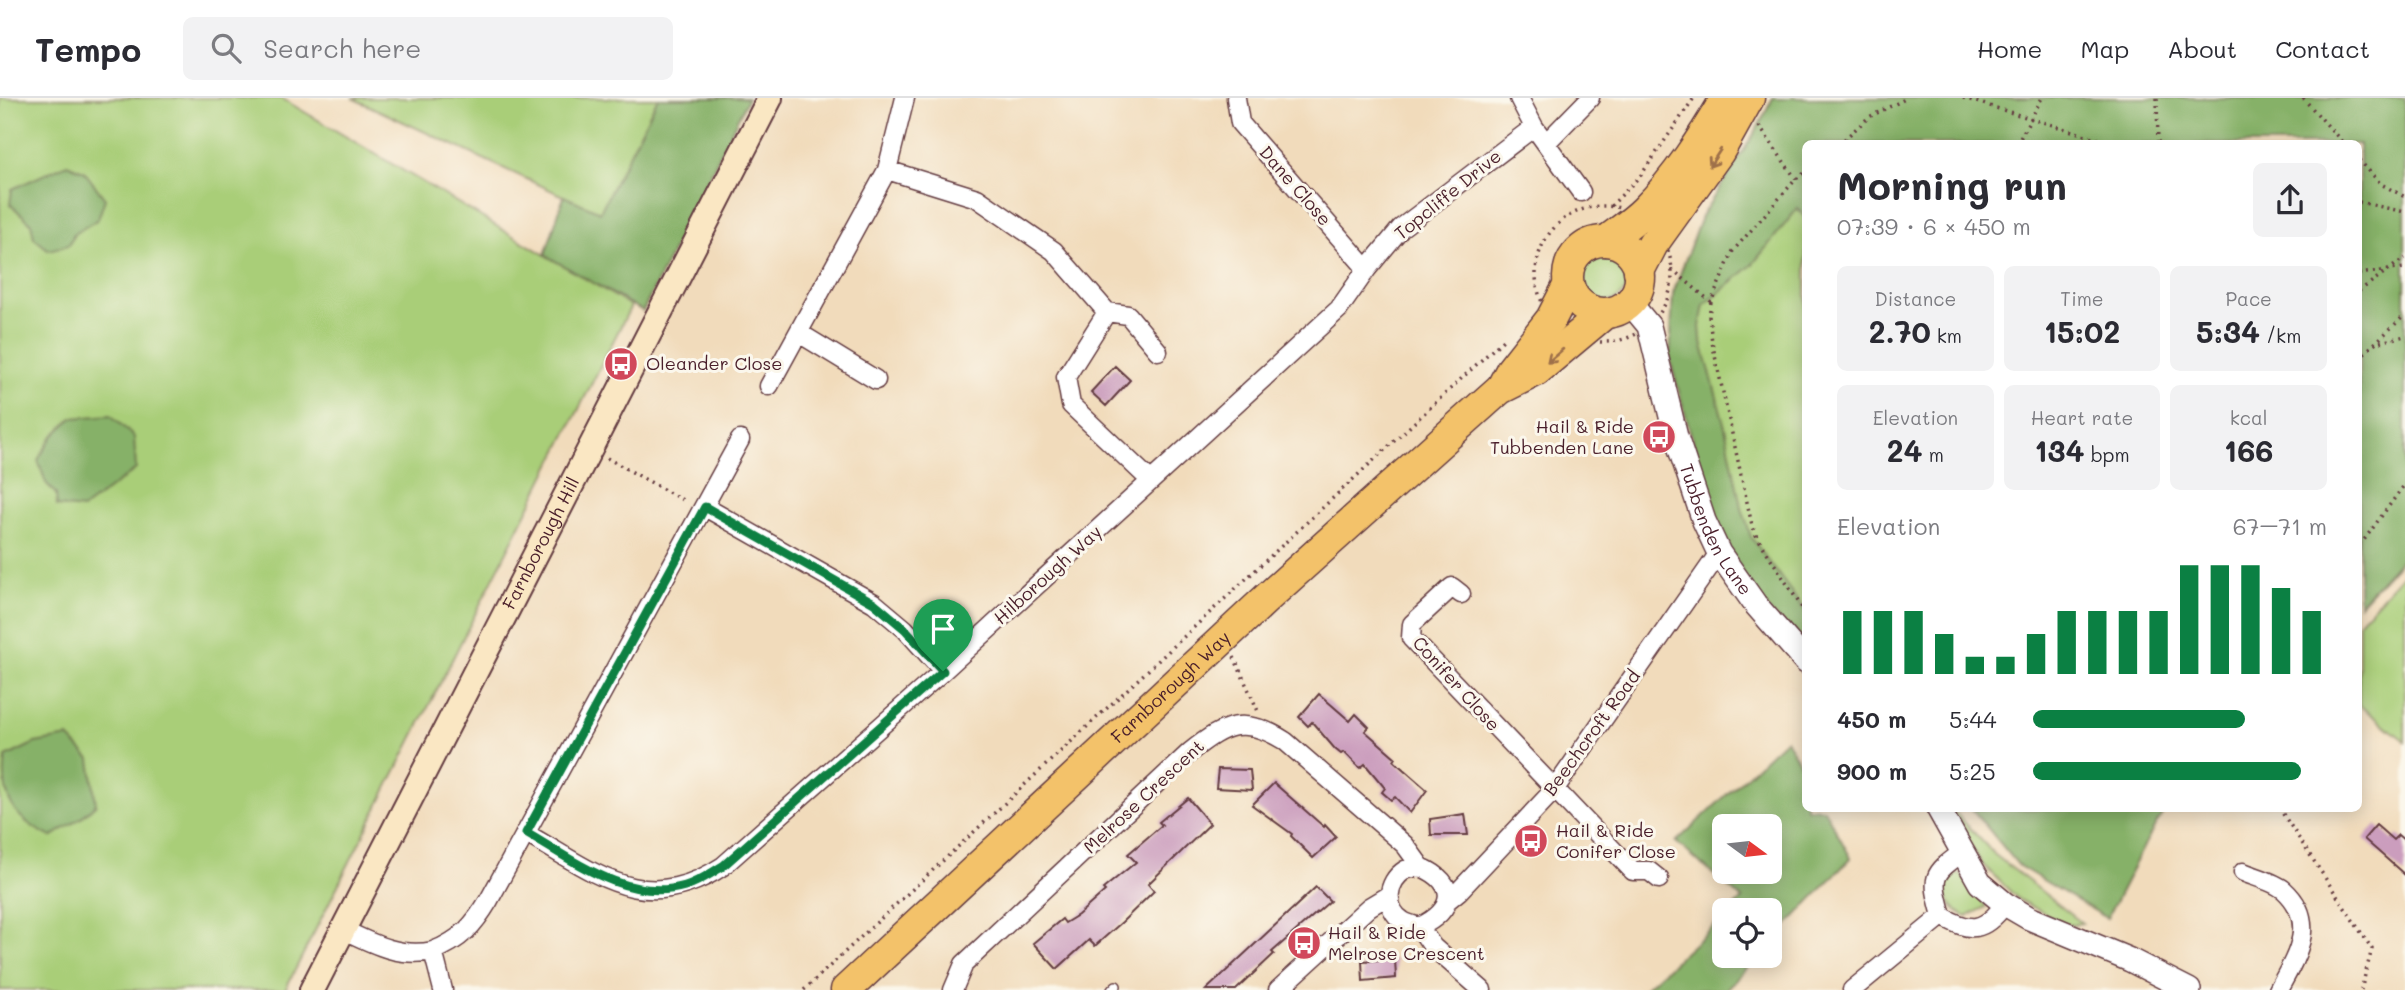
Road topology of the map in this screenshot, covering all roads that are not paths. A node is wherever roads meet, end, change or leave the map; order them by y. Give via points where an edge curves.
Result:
1 (770, 98) edge
2 (905, 98) edge
3 (1236, 98) edge
4 (1519, 98) edge
5 (1590, 98) edge
6 (1726, 98) edge
7 (1749, 98) edge
8 (1534, 127) junction
9 (1546, 143) junction
10 (887, 170) junction
11 (1581, 192) dead end
12 (1645, 228) junction
13 (1606, 241) junction
14 (1367, 269) junction
15 (1639, 271) junction
16 (1568, 286) junction
17 (1617, 308) junction
18 (1107, 312) junction
19 (799, 333) junction
20 (1158, 351) dead end
21 (876, 380) dead end
22 (769, 386) dead end
23 (1500, 389) junction
24 (740, 440) dead end
25 (1151, 481) junction
26 (705, 507) junction
27 (1719, 553) junction
28 (1461, 594) dead end
29 (1802, 657) edge
30 (943, 671) junction
31 (1554, 790) junction
32 (1940, 812) edge
33 (526, 833) junction
34 (1963, 852) junction
35 (1421, 867) junction
36 (2243, 872) dead end
37 (1659, 879) dead end
38 (1389, 895) junction
39 (1448, 900) junction
40 (2005, 904) junction
41 (1941, 916) junction
42 (1419, 927) junction
43 (344, 930) junction
44 (433, 951) junction
45 (312, 990) edge
46 (443, 990) edge
47 (846, 990) edge
48 (953, 990) edge
49 (1278, 990) edge
50 (1482, 990) edge
51 (1852, 990) edge
52 (2189, 990) edge
53 (2278, 990) edge

1 - 43 main road, Farnborough Hill
2 - 10 street
3 - 14 street, Dane Close via 1240,123
4 - 8 street
5 - 9 street
6 - 12 highway
7 -> 12 highway via 1704,175
8 - 9 street
8 - 14 street, Topcliffe Drive via 1401,228
9 - 11 street
10 - 18 street via 977,198 1054,251
10 - 19 street
12 - 13 highway
12 - 15 highway
13 - 15 highway via 1628,250
13 - 16 highway via 1584,246 1576,254 1567,275
14 - 25 street, Hilborough Way via 1339,309
15 - 17 highway via 1639,284
16 - 17 highway via 1581,306 1592,312
16 - 23 highway, Farnborough Way via 1551,319
17 -> 23 highway, Farnborough Way via 1583,339
17 - 27 street, Tubbenden Lane via 1648,326 1676,437
18 - 20 street via 1128,316
18 - 25 street via 1066,377 1070,405
19 - 21 street
19 - 22 street
23 - 47 highway, Farnborough Way via 1268,597
24 - 26 street
25 - 30 street, Hilborough Way
26 - 30 street via 874,603
26 - 33 street
27 - 29 street, Tubbenden Lane via 1755,604
27 - 31 street, Beechcroft Road
28 - 31 street, Conifer Close via 1452,587 1412,624 1411,638
30 - 33 street, Hilborough Way via 734,856 686,886 661,890 625,886
31 - 37 street via 1633,871 1649,871
31 - 39 street, Beechcroft Road
32 - 34 street
33 - 44 street via 474,924 457,940
34 - 40 street via 1980,883
34 - 41 street via 1937,874
35 - 38 street via 1406,869
35 - 39 street via 1437,873
35 - 48 street, Melrose Crescent via 1405,845 1285,741 1267,730 1242,724 1206,739 964,964
36 - 53 street via 2283,889 2299,909 2303,931 2299,950
38 - 42 street via 1392,910 1404,922
38 - 49 street via 1369,907
39 - 42 street via 1433,921
40 - 41 street via 1993,920 1975,929
40 - 52 street
41 - 51 street
42 - 50 street via 1433,947
43 - 44 street via 395,951
43 - 45 main road, Farnborough Hill
44 - 46 street

